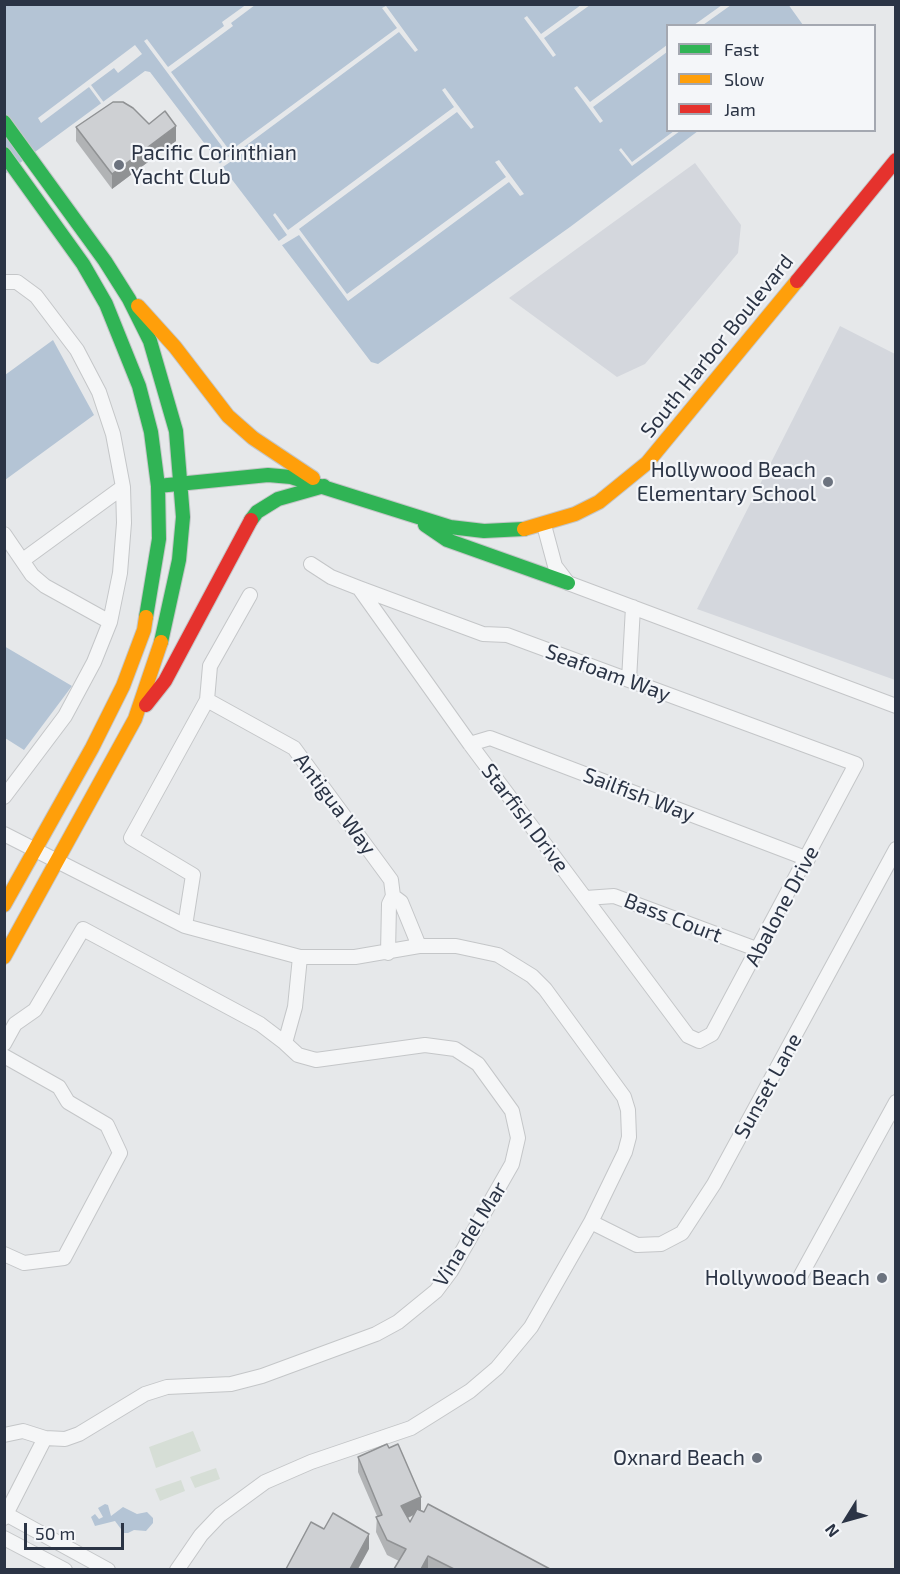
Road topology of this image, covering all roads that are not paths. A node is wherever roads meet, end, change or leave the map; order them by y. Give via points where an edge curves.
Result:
1 (4, 122) edge
2 (4, 154) edge
3 (896, 160) edge
4 (11, 282) edge
5 (129, 299) junction
6 (182, 483) junction
7 (158, 486) junction
8 (325, 486) junction
9 (123, 487) junction
10 (411, 515) junction
11 (544, 525) junction
12 (4, 534) edge
13 (23, 560) junction
14 (311, 564) dead end
15 (568, 583) junction
16 (359, 588) junction
17 (250, 595) dead end
18 (633, 607) junction
19 (110, 622) junction
20 (629, 680) junction
21 (207, 700) junction
22 (896, 706) edge
23 (135, 718) junction
24 (470, 744) junction
25 (856, 764) joint
26 (4, 797) edge
27 (4, 834) edge
28 (896, 849) edge
29 (34, 850) junction
30 (808, 859) junction
31 (56, 862) junction
32 (393, 896) junction
33 (586, 898) junction
34 (4, 905) edge
35 (405, 912) junction
36 (388, 914) junction
37 (185, 926) junction
38 (420, 946) junction
39 (759, 950) junction
40 (388, 953) junction
41 (4, 957) edge
42 (300, 957) junction
43 (699, 1041) joint
44 (285, 1043) junction
45 (4, 1044) edge
46 (4, 1056) edge
47 (896, 1102) edge
48 (591, 1222) junction
49 (4, 1254) edge
50 (801, 1275) dead end
51 (4, 1434) edge
52 (45, 1438) junction
53 (5, 1515) edge
54 (4, 1538) edge
55 (65, 1569) edge
56 (108, 1569) edge
57 (177, 1569) edge

1 - 5 main road
2 - 7 main road via 58,227 106,304 139,386 151,432
3 - 11 main road, South Harbor Boulevard via 647,463 599,502
4 - 9 street via 36,296 76,350 99,392 113,434
5 - 6 main road via 150,341 166,391
5 - 8 main road via 149,315 228,416 253,438
6 - 7 main road
6 - 8 main road via 268,476
6 - 23 main road via 183,517 174,596
7 - 29 main road via 159,539 144,630 118,697
8 - 10 main road
8 - 23 main road via 278,499 257,512 165,681
9 - 13 street
9 - 19 street via 120,573
10 - 11 main road, South Harbor Boulevard via 450,527 484,531
10 - 15 main road via 447,540
11 - 15 street via 555,566
12 - 13 street
13 - 19 street via 45,586
14 - 16 street, Seafoam Way
15 - 18 street
16 - 20 street, Seafoam Way via 483,634 507,636
16 - 24 street, Starfish Drive
17 - 21 street via 210,666
18 - 20 street
18 - 22 street
19 - 26 street via 79,692
20 - 25 street, Seafoam Way
21 - 32 street, Antigua Way via 294,748 391,880
21 - 37 street via 131,838 193,875
23 - 31 main road
24 - 30 street, Sailfish Way via 490,738
24 - 33 street, Starfish Drive
25 - 30 street, Abalone Drive
27 - 29 street
28 - 48 street, Sunset Lane via 714,1184 682,1233 661,1244 637,1245
29 - 31 street
29 - 34 main road
30 - 39 street, Abalone Drive
31 - 37 street
31 - 41 main road
32 - 35 street, Antigua Way
32 - 36 street
33 - 39 street, Bass Court via 614,896
33 - 43 street, Starfish Drive via 688,1036
35 - 36 street
35 - 38 street, Antigua Way
36 - 40 street
37 - 42 street
38 - 40 street
38 - 48 street via 477,948 498,955 532,976 624,1097 629,1137
39 - 43 street, Abalone Drive via 712,1034
40 - 42 street
42 - 44 street via 295,1008
44 - 45 street, Vina del Mar via 260,1024 83,929 35,1010 15,1024
44 - 52 street, Vina del Mar via 298,1055 316,1060 425,1045 454,1049 478,1064 507,1102 516,1122 517,1153 451,1270 418,1308 376,1334 231,1384 167,1387 145,1394 79,1434 65,1439
46 - 49 street via 59,1087 68,1102 107,1125 120,1152 64,1258 24,1263
47 - 50 street
48 - 57 street via 531,1327 512,1353 470,1391 411,1428 265,1482 220,1515
51 - 52 street, Vina del Mar via 22,1431
52 - 53 street
53 - 56 street
54 - 55 street

